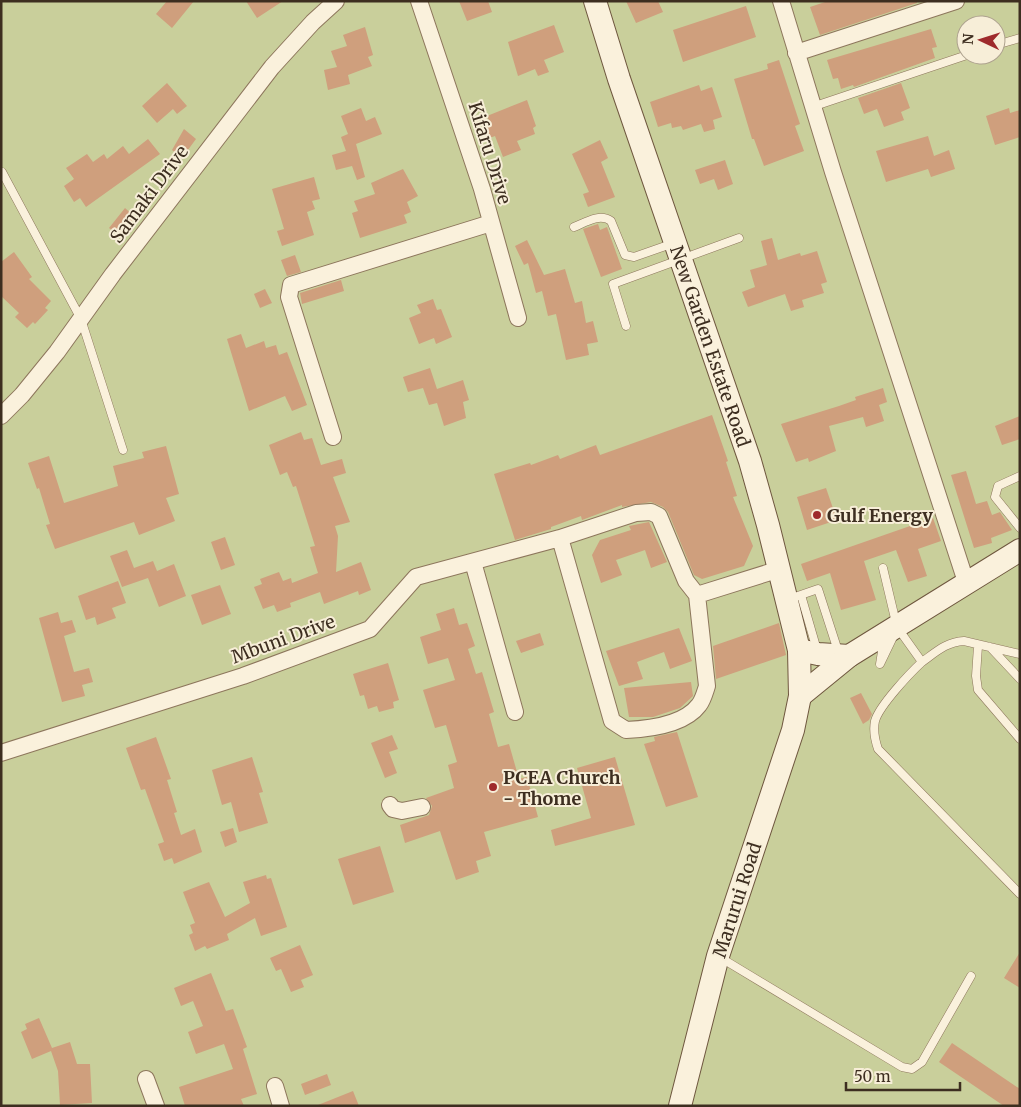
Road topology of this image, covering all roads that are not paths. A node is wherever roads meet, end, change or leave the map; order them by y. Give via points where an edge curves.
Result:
1 (336, 1) edge
2 (419, 1) edge
3 (595, 1) edge
4 (781, 1) edge
5 (956, 1) edge
6 (1020, 38) edge
7 (1006, 42) edge
8 (796, 53) junction
9 (956, 59) edge
10 (812, 107) junction
11 (2, 172) edge
12 (492, 223) junction
13 (574, 227) dead end
14 (739, 238) dead end
15 (678, 250) junction
16 (518, 318) dead end
17 (81, 319) junction
18 (626, 326) dead end
19 (1, 416) edge
20 (333, 437) dead end
21 (123, 450) dead end
22 (1020, 476) edge
23 (1020, 528) edge
24 (560, 538) junction
25 (1020, 550) edge
26 (473, 562) junction
27 (883, 568) dead end
28 (780, 570) junction
29 (967, 585) junction
30 (697, 595) junction
31 (795, 597) junction
32 (898, 627) junction
33 (978, 646) junction
34 (990, 647) junction
35 (1020, 654) edge
36 (829, 655) junction
37 (922, 662) junction
38 (1020, 679) edge
39 (800, 696) junction
40 (515, 712) dead end
41 (1020, 738) edge
42 (1, 753) edge
43 (390, 805) dead end
44 (422, 807) dead end
45 (1020, 894) edge
46 (718, 956) junction
47 (971, 976) dead end
48 (146, 1079) dead end
49 (275, 1086) dead end
50 (156, 1106) edge
51 (281, 1106) edge
52 (680, 1106) edge

1 - 17 street, Samaki Drive via 272,67
2 - 12 street, Kifaru Drive
3 - 15 street, New Garden Estate Road
4 - 8 street
5 - 8 street
6 - 7 lane
8 - 10 street
9 - 10 lane
10 - 29 street
11 - 17 lane
12 - 16 street, Kifaru Drive
12 - 20 street via 291,285 289,296
13 - 15 lane via 606,218 611,221 628,257
14 - 15 lane
15 - 18 lane via 613,284
15 - 28 street, New Garden Estate Road via 750,461
17 - 19 street, Samaki Drive via 30,386
17 - 21 lane
22 - 23 lane via 998,486 995,497
24 - 26 street, Mbuni Drive
24 - 30 street, Mbuni Drive via 636,513 651,512 660,516 686,582
24 - 30 street via 612,720 626,730 669,723 694,710 702,700 707,686
25 - 29 street
26 - 40 street
26 - 42 street, Mbuni Drive via 416,577 370,629 243,676
27 - 32 lane
28 - 30 street
28 - 31 street, New Garden Estate Road
29 - 32 street
31 - 36 street, New Garden Estate Road
31 - 36 lane via 818,589
32 - 36 street
32 - 37 lane
33 - 34 lane
33 - 37 lane via 955,641
33 - 41 lane via 978,690
34 - 35 lane
34 - 38 lane
36 - 39 street, New Garden Estate Road
36 - 39 street
37 - 45 lane via 904,679 875,720 874,738 878,748
39 - 46 street, Marurui Road via 786,752
43 - 44 street via 402,812
46 - 47 lane via 902,1066 912,1068 922,1062
46 - 52 street, Marurui Road
48 - 50 street
49 - 51 street

